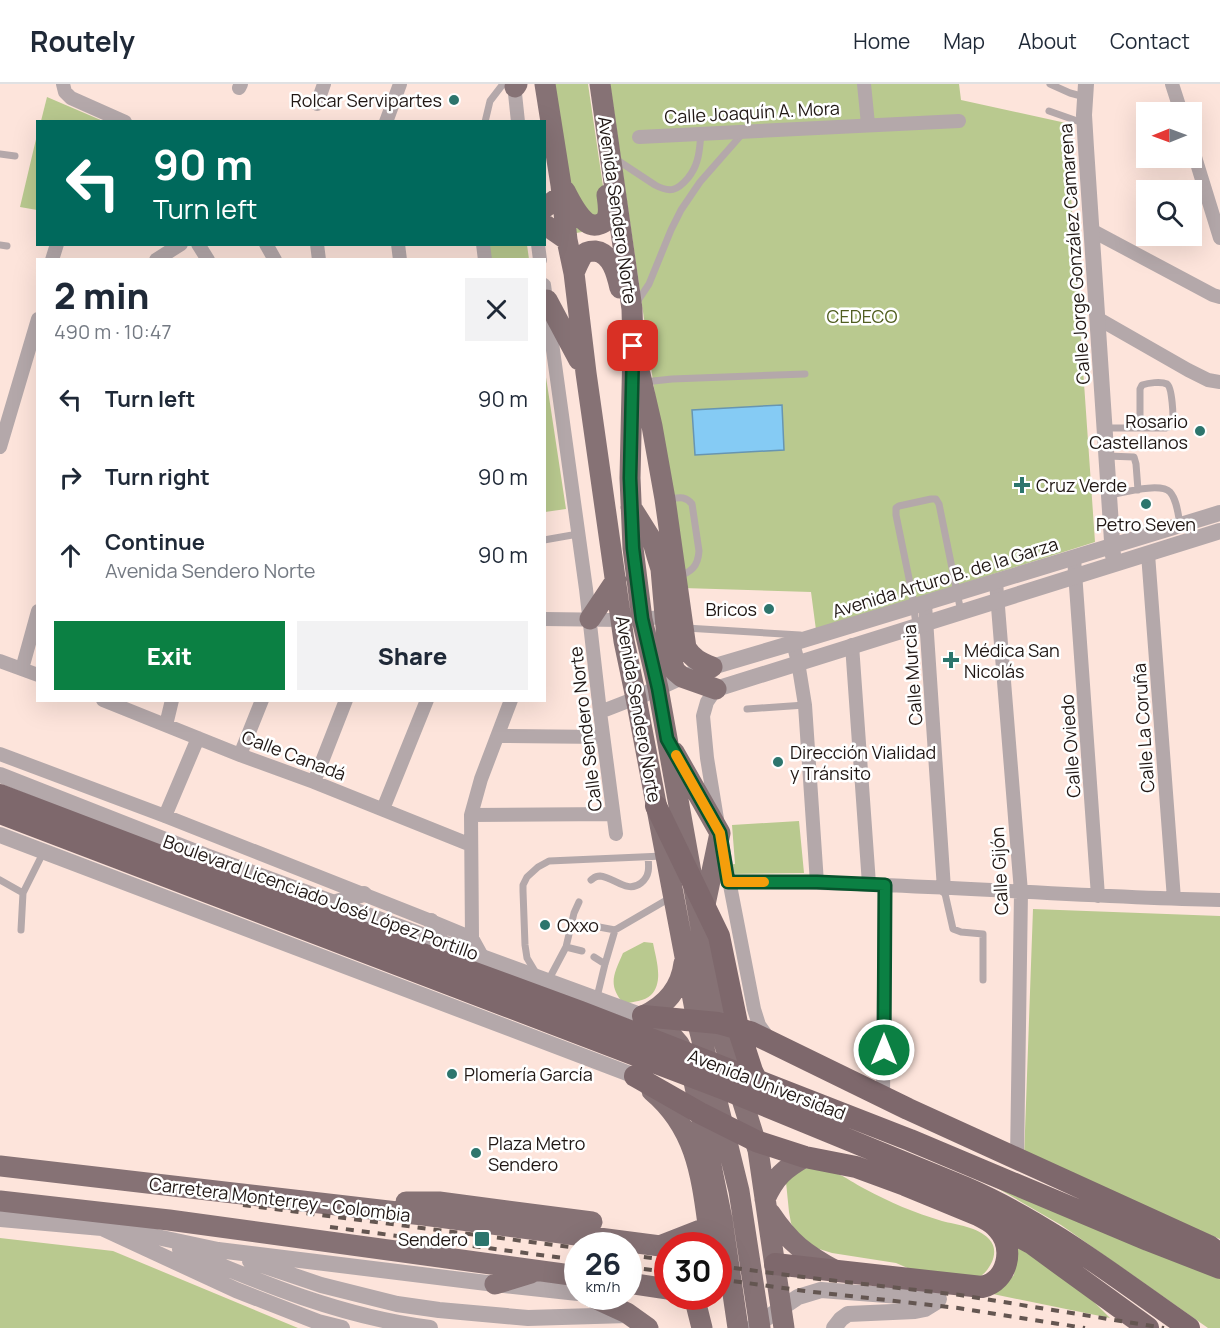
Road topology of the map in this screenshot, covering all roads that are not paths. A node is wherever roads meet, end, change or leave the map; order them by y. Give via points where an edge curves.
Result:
1 (63, 84) edge
2 (324, 84) edge
3 (400, 84) edge
4 (545, 84) edge
5 (600, 84) edge
6 (864, 84) edge
7 (1050, 84) edge
8 (1172, 84) edge
9 (512, 85) edge
10 (1085, 90) edge
11 (1178, 102) edge
12 (317, 104) dead end
13 (1049, 111) dead end
14 (120, 120) edge
15 (387, 120) edge
16 (485, 120) edge
17 (518, 120) edge
18 (959, 121) dead end
19 (867, 124) junction
20 (1085, 124) junction
21 (745, 131) junction
22 (701, 133) junction
23 (639, 137) dead end
24 (550, 148) edge
25 (0, 154) edge
26 (610, 155) junction
27 (15, 156) dead end
28 (1198, 168) edge
29 (562, 190) junction
30 (546, 206) edge
31 (546, 225) edge
32 (1091, 230) junction
33 (1220, 238) edge
34 (567, 240) junction
35 (178, 246) edge
36 (159, 258) edge
37 (574, 273) junction
38 (546, 292) edge
39 (1220, 297) edge
40 (632, 309) junction
41 (1097, 318) junction
42 (36, 326) edge
43 (548, 332) edge
44 (633, 346) junction
45 (586, 373) junction
46 (805, 374) dead end
47 (642, 382) junction
48 (1220, 382) edge
49 (1104, 428) junction
50 (1140, 428) junction
51 (594, 432) junction
52 (0, 447) edge
53 (1106, 456) junction
54 (1138, 490) junction
55 (1109, 495) junction
56 (665, 499) junction
57 (631, 508) junction
58 (1220, 513) edge
59 (1181, 525) junction
60 (1220, 531) edge
61 (579, 534) junction
62 (546, 540) edge
63 (1112, 546) junction
64 (1148, 554) junction
65 (664, 555) junction
66 (1074, 558) junction
67 (1114, 564) junction
68 (1077, 576) junction
69 (675, 578) junction
70 (616, 580) junction
71 (996, 582) junction
72 (957, 594) junction
73 (997, 600) junction
74 (919, 605) junction
75 (961, 612) junction
76 (36, 618) edge
77 (546, 619) edge
78 (590, 619) junction
79 (632, 620) junction
80 (674, 622) junction
81 (921, 624) junction
82 (818, 636) junction
83 (794, 644) junction
84 (852, 645) junction
85 (0, 661) edge
86 (798, 662) junction
87 (712, 667) junction
88 (22, 669) junction
89 (36, 674) edge
90 (682, 677) junction
91 (658, 688) junction
92 (716, 689) junction
93 (636, 698) junction
94 (108, 702) edge
95 (172, 702) edge
96 (261, 702) edge
97 (345, 702) edge
98 (426, 702) edge
99 (510, 702) edge
100 (806, 705) junction
101 (747, 710) dead end
102 (600, 712) junction
103 (166, 725) junction
104 (498, 736) junction
105 (603, 737) junction
106 (198, 738) junction
107 (667, 739) junction
108 (0, 754) edge
109 (240, 755) junction
110 (0, 775) edge
111 (314, 782) junction
112 (0, 795) edge
113 (107, 795) junction
114 (657, 806) junction
115 (383, 809) junction
116 (0, 813) edge
117 (98, 814) junction
118 (613, 814) junction
119 (471, 815) junction
120 (165, 816) junction
121 (720, 833) junction
122 (616, 834) dead end
123 (0, 835) edge
124 (471, 845) junction
125 (44, 851) junction
126 (257, 852) junction
127 (657, 856) junction
128 (248, 871) junction
129 (692, 879) junction
130 (0, 880) edge
131 (591, 880) dead end
132 (728, 882) junction
133 (817, 882) junction
134 (869, 884) junction
135 (885, 885) junction
136 (944, 888) junction
137 (1021, 892) junction
138 (23, 893) junction
139 (364, 894) junction
140 (673, 896) junction
141 (1098, 896) junction
142 (1174, 899) junction
143 (1220, 900) edge
144 (579, 902) dead end
145 (333, 903) junction
146 (704, 903) junction
147 (307, 921) junction
148 (431, 921) junction
149 (571, 927) junction
150 (587, 927) dead end
151 (599, 927) dead end
152 (700, 927) junction
153 (21, 930) dead end
154 (615, 930) junction
155 (472, 938) junction
156 (443, 944) junction
157 (566, 947) junction
158 (683, 949) junction
159 (582, 951) dead end
160 (594, 957) dead end
161 (483, 958) junction
162 (605, 964) junction
163 (543, 980) junction
164 (983, 980) dead end
165 (584, 1014) junction
166 (643, 1016) junction
167 (718, 1024) junction
168 (775, 1045) junction
169 (635, 1076) junction
170 (879, 1096) junction
171 (700, 1113) junction
172 (724, 1126) junction
173 (756, 1141) junction
174 (813, 1152) junction
175 (1017, 1160) junction
176 (698, 1163) junction
177 (0, 1166) edge
178 (739, 1191) junction
179 (0, 1201) edge
180 (766, 1203) junction
181 (0, 1219) edge
182 (990, 1221) junction
183 (102, 1228) junction
184 (714, 1230) edge
185 (678, 1232) edge
186 (143, 1234) junction
187 (654, 1246) edge
188 (218, 1250) junction
189 (1220, 1254) edge
190 (444, 1258) junction
191 (750, 1261) junction
192 (564, 1262) edge
193 (1220, 1268) edge
194 (537, 1271) junction
195 (732, 1271) edge
196 (836, 1271) junction
197 (564, 1274) edge
198 (777, 1274) junction
199 (732, 1279) edge
200 (495, 1284) junction
201 (564, 1284) edge
202 (754, 1286) junction
203 (967, 1286) junction
204 (564, 1290) edge
205 (939, 1299) junction
206 (732, 1306) edge
207 (619, 1310) edge
208 (698, 1310) edge
209 (724, 1310) edge
210 (629, 1315) junction
211 (783, 1318) edge
212 (759, 1327) edge
213 (342, 1328) edge
214 (430, 1328) edge
215 (648, 1328) edge
216 (702, 1328) edge
217 (724, 1328) edge
218 (738, 1328) edge
219 (834, 1328) edge
220 (1148, 1328) edge
221 (1189, 1328) edge

1 - 14 street via 71,99
2 - 12 street
3 - 15 street
4 - 24 main road, Avenida Sendero Norte
5 - 26 main road, Avenida Sendero Norte
6 - 19 street, Calle Joaquín A. Mora
7 - 10 lane via 1070,93
8 - 11 street
9 - 16 lane via 490,101
9 - 17 street
10 - 20 street, Calle Jorge González Camarena
13 - 20 lane
18 - 19 street, Calle Joaquín A. Mora
19 - 21 street, Calle Joaquín A. Mora
20 - 32 street, Calle Jorge González Camarena
21 - 22 street, Calle Joaquín A. Mora
21 - 40 lane via 681,210 649,284
22 - 23 street, Calle Joaquín A. Mora
22 - 26 lane via 693,172 674,190 655,185
24 - 29 main road, Avenida Sendero Norte
25 - 27 lane
26 - 29 main road via 608,211 603,223 591,225 585,221
26 - 40 main road, Avenida Sendero Norte
28 - 33 street
29 - 30 main road
29 - 34 main road, Avenida Sendero Norte
31 - 34 main road
32 - 39 street
32 - 41 street, Calle Jorge González Camarena
34 - 37 main road, Avenida Sendero Norte
35 - 36 street
37 - 44 main road via 582,257 591,251 611,262
37 - 45 main road, Avenida Sendero Norte
38 - 43 street, Avenida Sendero Norte
38 - 45 main road
40 - 44 main road, Avenida Sendero Norte
41 - 48 street via 1188,370
41 - 49 street, Calle Jorge González Camarena
42 - 52 street
43 - 61 street, Avenida Sendero Norte
44 - 47 main road
44 - 57 main road, Avenida Sendero Norte
45 - 51 main road, Avenida Sendero Norte
46 - 47 lane
47 - 56 main road
49 - 50 lane
49 - 53 street, Calle Jorge González Camarena
50 - 50 lane via 1166,428 1172,424 1171,391 1167,384 1142,385
51 - 57 main road
51 - 70 main road, Avenida Sendero Norte
53 - 54 lane via 1134,457
53 - 55 street, Calle Jorge González Camarena
54 - 55 lane
54 - 59 lane via 1157,488 1171,493
55 - 63 street, Calle Jorge González Camarena
56 - 65 main road
56 - 69 lane via 683,497 692,504 699,551 690,573
57 - 65 main road
57 - 79 main road, Avenida Sendero Norte
58 - 59 street, Avenida Arturo B. de la Garza
59 - 63 street, Avenida Arturo B. de la Garza
60 - 64 street, Avenida Arturo B. de la Garza
61 - 62 lane
61 - 78 street, Avenida Sendero Norte
63 - 66 street, Avenida Arturo B. de la Garza
63 - 67 street, Calle Jorge González Camarena
64 - 67 street, Avenida Arturo B. de la Garza
64 - 142 street, Calle La Coruña
65 - 69 main road
65 - 80 main road via 661,569
66 - 68 street, Calle Oviedo
66 - 71 street, Avenida Arturo B. de la Garza
67 - 68 street, Avenida Arturo B. de la Garza
68 - 73 street, Avenida Arturo B. de la Garza
68 - 141 street, Calle Oviedo
69 - 80 main road
70 - 78 main road
70 - 79 main road, Avenida Sendero Norte
71 - 72 street, Avenida Arturo B. de la Garza
71 - 73 street, Calle Gijón
72 - 74 street, Avenida Arturo B. de la Garza
72 - 74 lane via 936,499 899,506 896,515
72 - 75 lane
73 - 75 street, Avenida Arturo B. de la Garza
73 - 137 street, Calle Gijón
74 - 81 street, Calle Murcia
74 - 82 street, Avenida Arturo B. de la Garza
75 - 81 street, Avenida Arturo B. de la Garza
76 - 88 street
77 - 78 street
78 - 79 street
78 - 102 street, Calle Sendero Norte
79 - 80 street
79 - 91 main road, Avenida Sendero Norte
79 - 93 main road, Avenida Sendero Norte via 627,656
80 - 82 lane
80 - 87 main road via 692,657
80 - 90 main road via 669,650 675,670
81 - 84 street, Avenida Arturo B. de la Garza
81 - 136 street, Calle Murcia
82 - 83 street, Avenida Arturo B. de la Garza
83 - 86 street
83 - 87 street, Avenida Arturo B. de la Garza
84 - 86 street, Avenida Arturo B. de la Garza
84 - 134 street
85 - 88 street
86 - 92 street, Avenida Arturo B. de la Garza
86 - 100 street
87 - 90 street, Avenida Arturo B. de la Garza
88 - 89 street
90 - 91 street, Avenida Arturo B. de la Garza
90 - 92 main road
91 - 93 street
91 - 107 main road, Avenida Sendero Norte
92 - 121 street via 702,716
93 - 102 street
93 - 114 main road, Avenida Sendero Norte
94 - 103 street, Calle Canadá
95 - 103 street
96 - 109 street
97 - 111 street
98 - 115 street
99 - 104 street
100 - 101 lane
100 - 133 street
102 - 105 street, Calle Sendero Norte
103 - 106 street, Calle Canadá
104 - 105 street
104 - 119 street
105 - 118 street, Calle Sendero Norte
106 - 109 street, Calle Canadá
106 - 120 street
107 - 121 main road
107 - 129 main road, Avenida Sendero Norte
108 - 113 street
109 - 111 street, Calle Canadá
110 - 117 street, Boulevard Licenciado José López Portillo
111 - 115 street, Calle Canadá
112 - 147 highway, Boulevard Licenciado José López Portillo
113 - 117 street
113 - 120 street
114 - 127 main road, Avenida Sendero Norte
114 - 129 highway
115 - 124 street, Calle Canadá
116 - 147 highway, Boulevard Licenciado José López Portillo
117 - 128 street, Boulevard Licenciado José López Portillo
118 - 119 street
118 - 122 street, Calle Sendero Norte
119 - 124 street
120 - 126 street
121 - 132 street
121 - 146 main road
123 - 125 street
124 - 155 street
125 - 138 lane
125 - 169 street
126 - 128 street
126 - 139 street
127 - 131 lane via 639,885 624,886 601,876
127 - 140 main road, Avenida Sendero Norte
127 - 163 lane via 549,861 526,877 523,891 527,958
128 - 145 street, Boulevard Licenciado José López Portillo
129 - 146 highway
129 - 152 main road, Avenida Sendero Norte
130 - 138 lane
132 - 133 street
132 - 168 street via 756,1017
133 - 134 street
134 - 135 street
135 - 136 street
135 - 170 street
136 - 137 street
136 - 164 lane via 953,929 982,934
137 - 141 street
137 - 175 street, Calle Gijón
138 - 153 lane
139 - 145 street
139 - 148 street
140 - 154 lane
140 - 158 main road, Avenida Sendero Norte
141 - 142 street
142 - 143 street
144 - 149 lane
145 - 156 street, Boulevard Licenciado José López Portillo
146 - 152 main road
146 - 167 highway via 720,936
147 - 165 highway, Avenida Universidad
148 - 155 street
148 - 156 street
149 - 150 lane
149 - 157 lane
151 - 154 lane
152 - 167 main road, Avenida Sendero Norte
154 - 162 lane
155 - 161 street
156 - 161 street, Boulevard Licenciado José López Portillo
157 - 159 lane
157 - 163 lane
158 - 166 main road via 683,969 676,988 664,1003
158 - 167 main road, Avenida Sendero Norte
160 - 162 lane
161 - 163 street, Boulevard Licenciado José López Portillo
162 - 165 lane
163 - 165 street, Boulevard Licenciado José López Portillo
165 - 166 street, Boulevard Licenciado José López Portillo
165 - 193 highway, Avenida Universidad via 910,1140
165 - 221 highway, Avenida Universidad via 727,1090 994,1200 1050,1232
166 - 167 highway
166 - 169 street via 660,1029 666,1051 652,1072
166 - 171 main road via 658,1022 679,1044 691,1067
167 - 168 highway via 750,1032
167 - 172 main road, Avenida Sendero Norte
167 - 173 main road, Avenida Sendero Norte
167 - 174 highway via 768,1100 804,1137
168 - 170 highway
169 - 171 highway
169 - 176 main road via 680,1121
170 - 174 highway via 835,1094 824,1098 816,1105 812,1119
170 - 175 highway
171 - 172 highway
171 - 184 main road
172 - 173 highway
172 - 178 main road, Avenida Sendero Norte
173 - 174 highway
173 - 180 main road, Avenida Sendero Norte
174 - 180 main road via 778,1176
174 - 182 highway
175 - 189 highway
176 - 184 main road
176 - 185 main road via 699,1194 693,1212
177 - 187 main road, Carretera Monterrey - Colombia via 435,1216
178 - 184 main road via 734,1205
178 - 191 main road, Avenida Sendero Norte
179 - 190 main road, Carretera Monterrey - Colombia
180 - 196 main road via 781,1229 797,1246
180 - 198 main road, Avenida Sendero Norte
181 - 183 street
182 - 203 highway via 1003,1236 1007,1259 995,1281 987,1286
182 - 220 highway via 1046,1254
183 - 186 street
183 - 213 street via 236,1290
186 - 188 street
186 - 214 street via 270,1287 331,1307
188 - 200 street
188 - 210 street via 321,1285 397,1304 528,1318
190 - 192 main road via 479,1253
190 - 194 main road, Carretera Monterrey - Colombia
191 - 195 main road
191 - 198 main road
191 - 202 main road, Avenida Sendero Norte
194 - 197 main road, Carretera Monterrey - Colombia
194 - 200 main road
194 - 201 main road
196 - 198 highway
196 - 203 highway
198 - 202 main road
198 - 211 main road, Avenida Sendero Norte
199 - 202 main road
200 - 204 street
202 - 212 main road, Avenida Sendero Norte
203 - 205 street
205 - 211 street via 821,1290 798,1297
205 - 219 street via 915,1311 848,1314
206 - 218 main road
207 - 210 main road
208 - 216 main road
209 - 217 main road
210 - 215 main road
211 - 212 street

